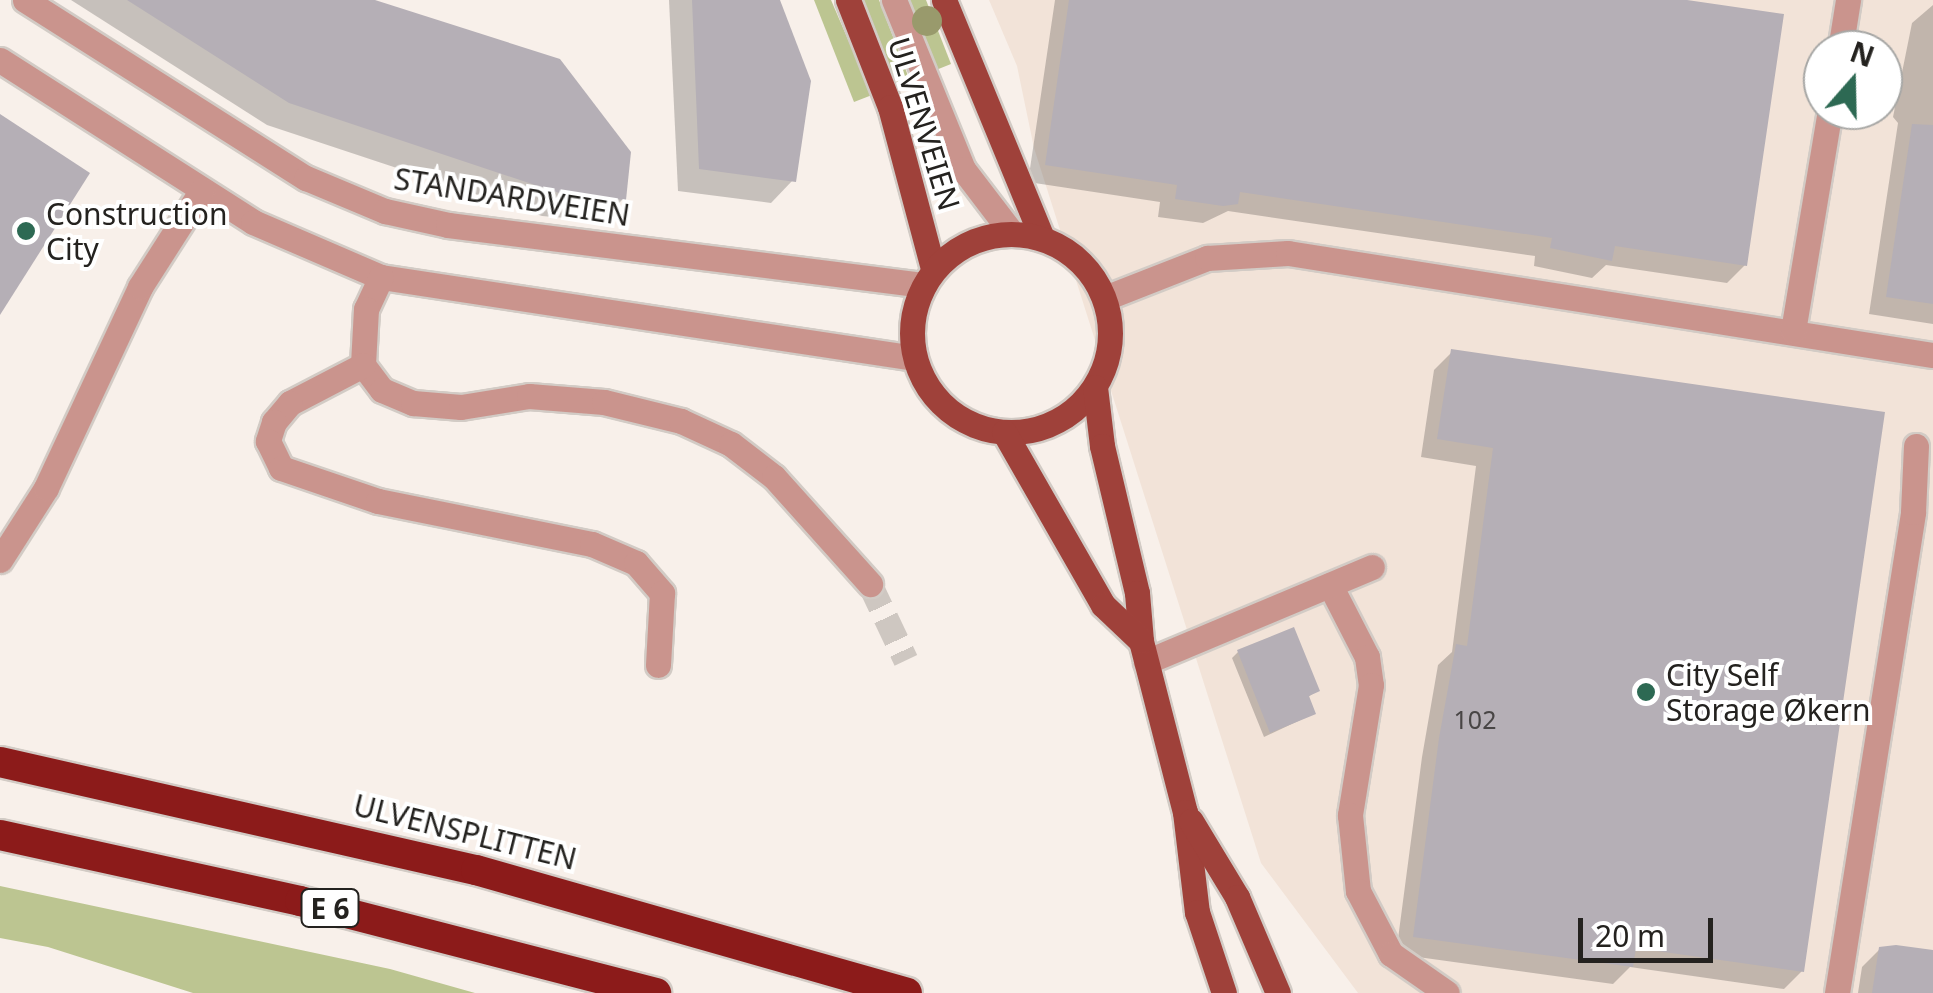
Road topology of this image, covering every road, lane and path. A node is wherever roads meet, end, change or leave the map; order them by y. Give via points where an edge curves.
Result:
1 (25, 0) edge
2 (848, 0) edge
3 (894, 0) edge
4 (944, 0) edge
5 (1848, 0) edge
6 (1843, 30) edge
7 (0, 60) edge
8 (1827, 130) edge
9 (202, 190) junction
10 (1012, 233) junction
11 (1042, 238) junction
12 (380, 277) junction
13 (928, 277) junction
14 (1104, 298) junction
15 (1793, 331) junction
16 (1933, 355) edge
17 (914, 358) junction
18 (362, 365) junction
19 (1095, 387) junction
20 (1004, 432) junction
21 (1916, 446) dead end
22 (0, 560) edge
23 (1372, 567) dead end
24 (870, 584) tunnel mouth
25 (1330, 585) junction
26 (1143, 651) junction
27 (658, 665) dead end
28 (0, 762) edge
29 (1185, 812) junction
30 (0, 836) edge
31 (1275, 983) edge
32 (656, 993) edge
33 (907, 993) edge
34 (1224, 993) edge
35 (1448, 993) edge
36 (1837, 993) edge

1 - 13 street, STANDARDVEIEN via 306,178 385,211 448,225
2 - 13 main road, ULVENVEIEN via 890,107
3 - 10 street, ULVENVEIEN via 963,168
4 - 11 main road, ULVENVEIEN
5 - 6 street
7 - 9 street
8 - 15 street
9 - 12 street via 292,244
9 - 22 street via 140,287 46,488
10 - 11 main road
10 - 13 main road via 962,247
11 - 14 main road via 1083,264
12 - 17 street
12 - 18 street via 366,309
13 - 17 main road via 912,323
14 - 15 street via 1207,258 1288,253
14 - 19 main road via 1110,349
15 - 16 street
17 - 20 main road via 946,408 970,424
18 - 24 street via 382,390 414,404 461,407 548,397 604,402 681,422 732,444 774,477
18 - 27 street via 290,403 274,422 268,441 281,468 378,500 592,544 636,563 662,594
19 - 20 main road via 1052,424
19 - 26 main road
20 - 26 main road via 1102,604
21 - 36 street via 1914,512
23 - 25 street
25 - 26 street
25 - 35 street via 1367,658 1371,685 1350,815 1358,891 1390,954
26 - 29 main road
28 - 33 highway, ULVENSPLITTEN / E 6 via 457,865
29 - 31 main road via 1237,897
29 - 34 main road via 1197,912
30 - 32 highway, E 6 via 300,901

